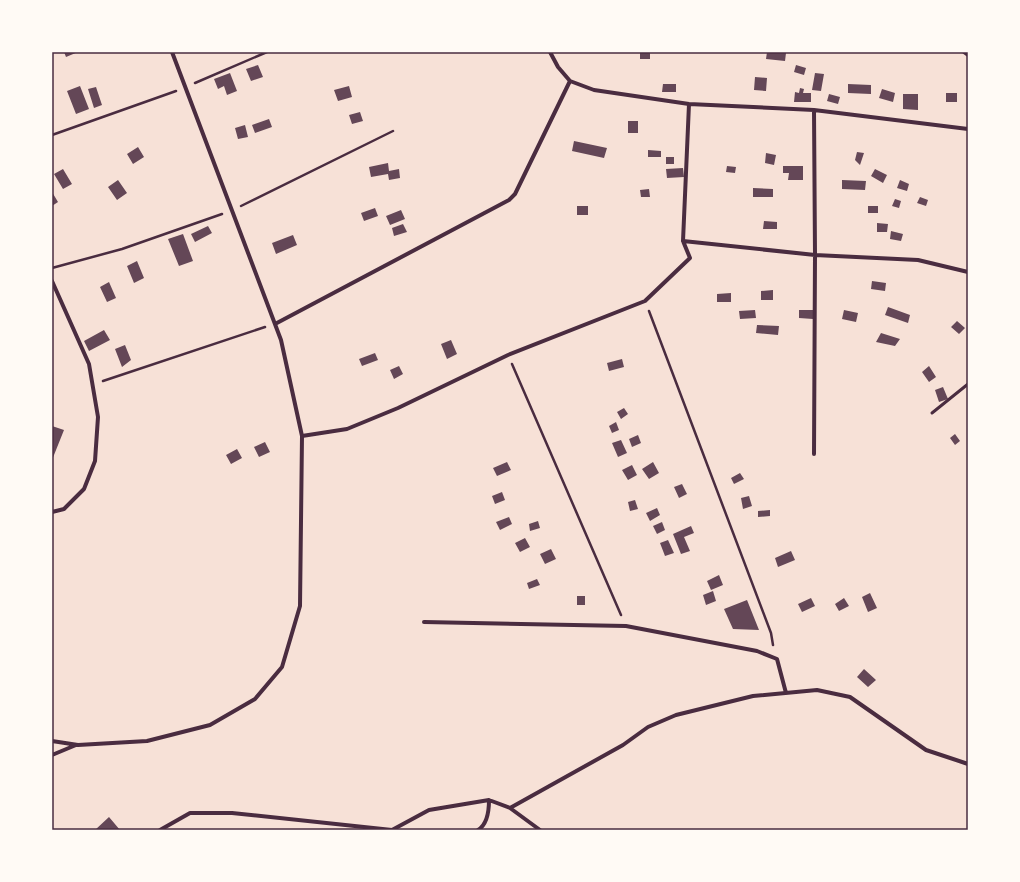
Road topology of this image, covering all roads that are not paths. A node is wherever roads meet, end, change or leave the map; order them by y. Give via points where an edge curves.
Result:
1 (172, 52) edge
2 (550, 52) edge
3 (964, 52) edge
4 (968, 55) edge
5 (570, 81) junction
6 (689, 104) junction
7 (814, 110) junction
8 (968, 129) edge
9 (683, 241) junction
10 (815, 255) junction
11 (968, 272) edge
12 (52, 281) edge
13 (275, 324) junction
14 (968, 384) edge
15 (932, 413) dead end
16 (302, 436) junction
17 (814, 454) dead end
18 (52, 512) edge
19 (424, 622) dead end
20 (786, 693) junction
21 (52, 741) edge
22 (78, 745) junction
23 (52, 755) edge
24 (968, 764) edge
25 (489, 800) junction
26 (510, 808) junction
27 (160, 830) edge
28 (478, 830) edge
29 (540, 830) edge

1 - 13 street
2 - 5 street
3 - 4 street
5 - 6 street via 594,90
5 - 13 street via 515,194 509,200
6 - 7 street
6 - 9 street
7 - 8 street
7 - 10 street
9 - 10 street
9 - 16 street via 690,258 645,301 508,355 398,408 347,429
10 - 11 street via 918,260
10 - 17 street
12 - 18 street via 89,364 98,417 95,461 84,489 64,509
13 - 16 street via 281,340
14 - 15 lane
16 - 22 street via 300,606 282,667 255,699 210,725 147,741
19 - 20 street via 626,626 757,651 777,659
20 - 24 street via 817,690 850,697 926,750
20 - 26 street via 753,696 676,715 648,727 623,745
21 - 22 street
22 - 23 street
25 - 26 street
25 - 27 street via 429,810 392,830 232,813 190,813
25 - 28 street via 488,812 482,827
26 - 29 street

